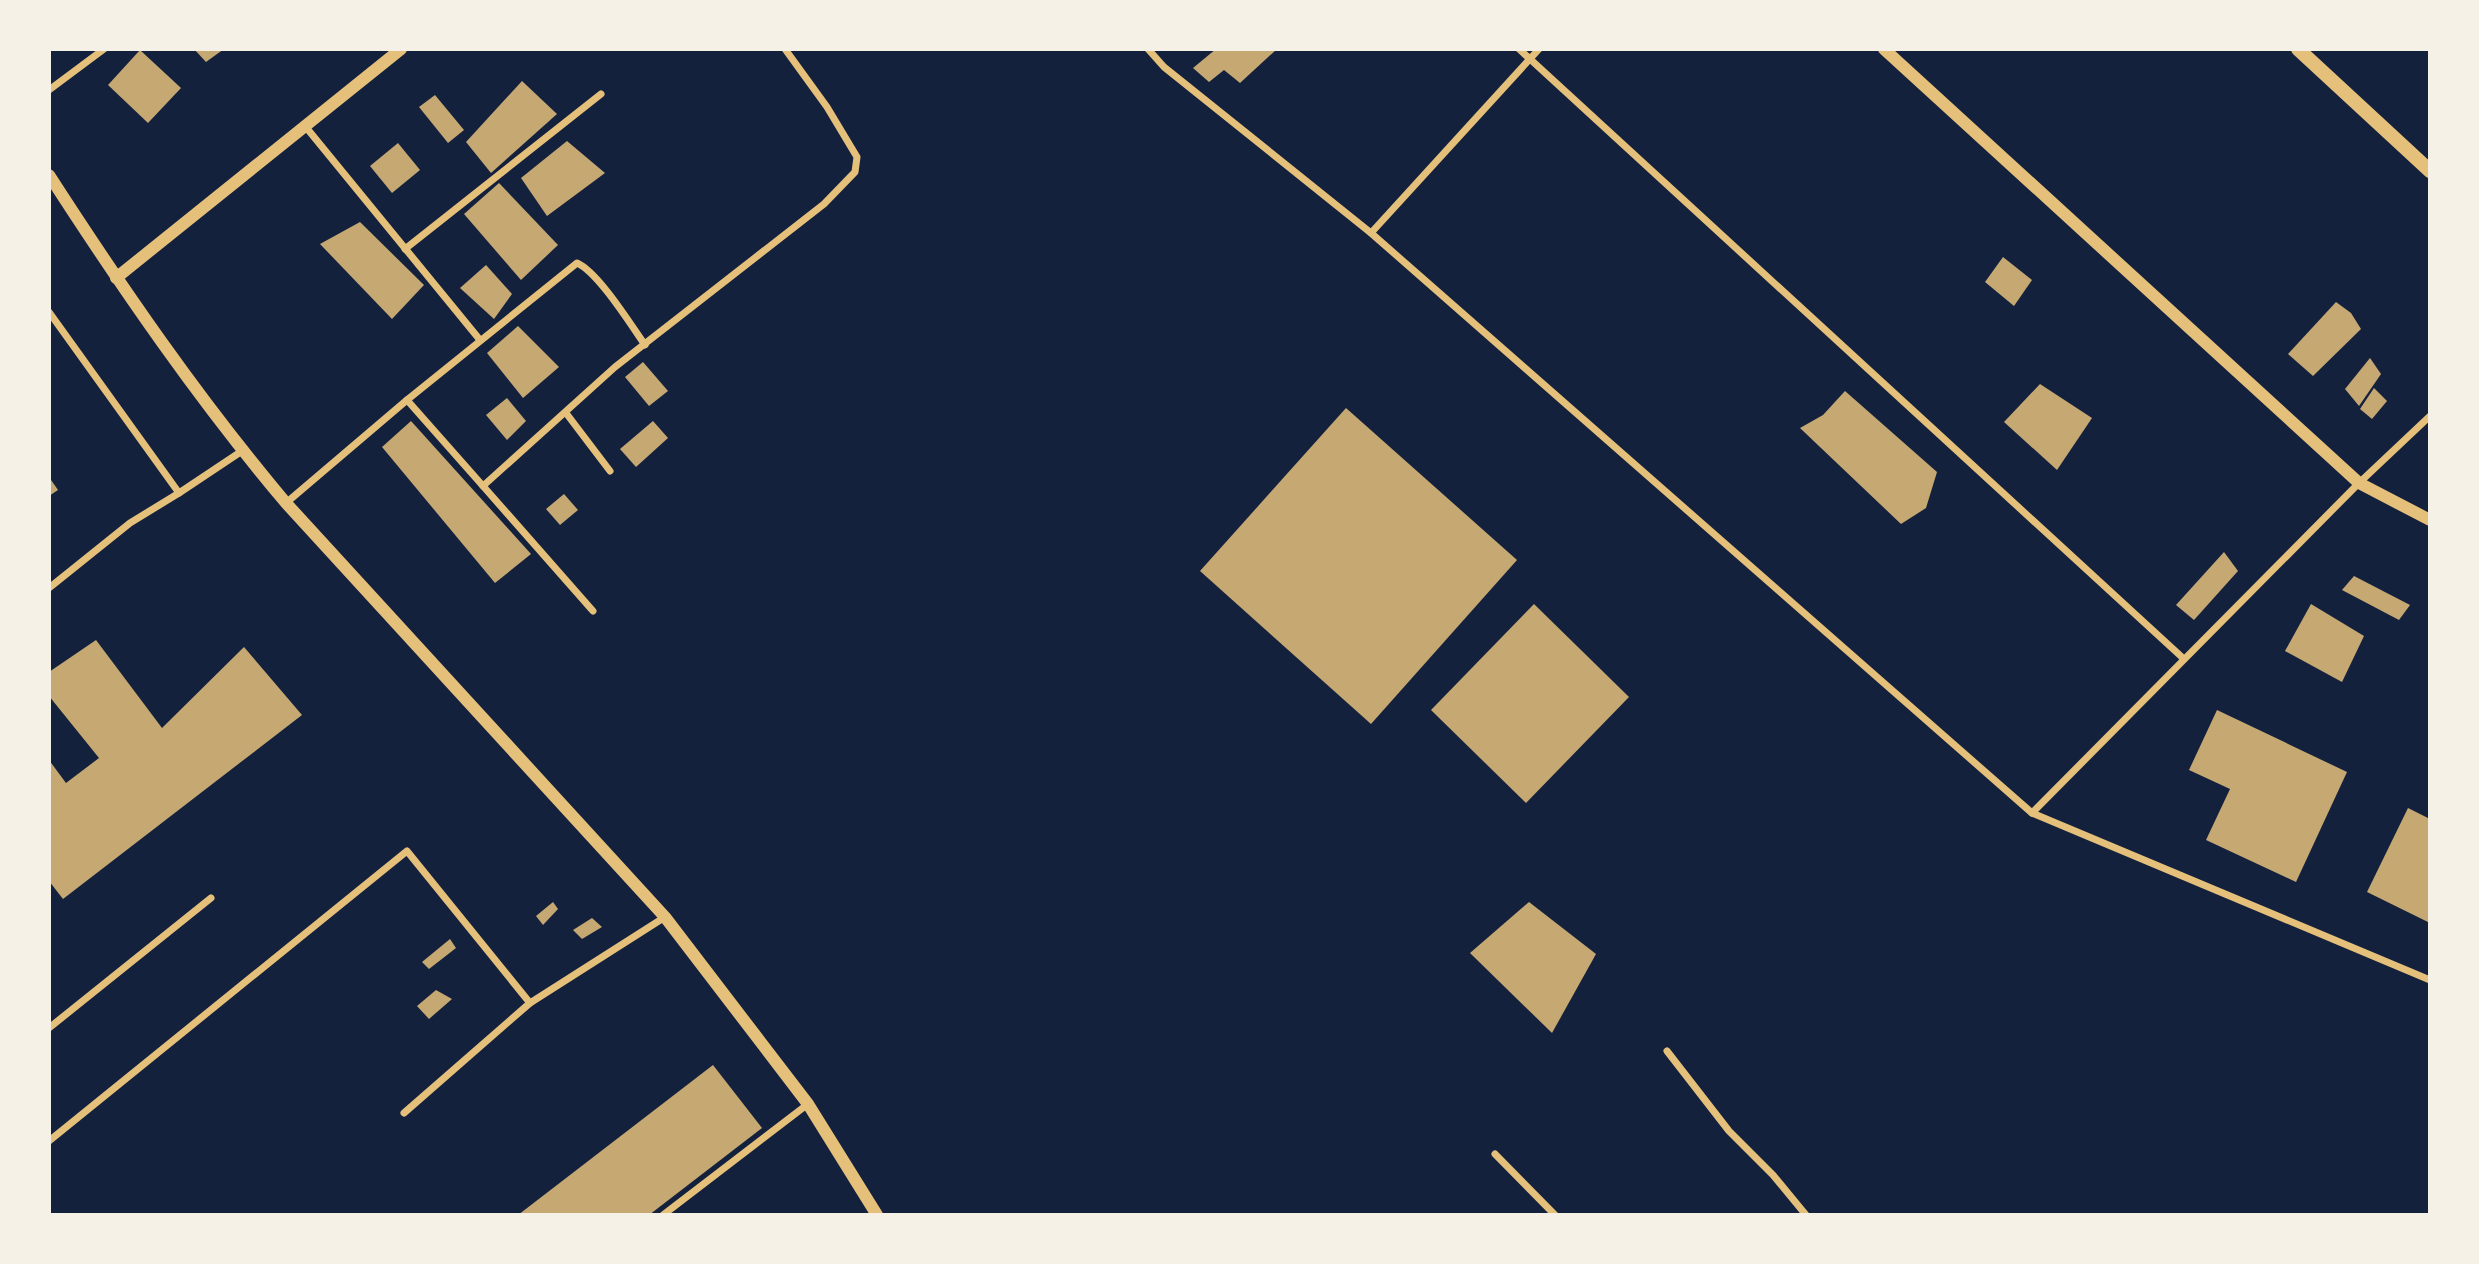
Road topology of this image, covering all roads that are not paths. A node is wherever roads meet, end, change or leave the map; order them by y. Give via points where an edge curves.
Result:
1 (104, 49) edge
2 (401, 49) edge
3 (785, 49) edge
4 (1149, 49) edge
5 (1519, 49) edge
6 (1539, 49) edge
7 (1884, 49) edge
8 (2298, 49) edge
9 (1530, 59) junction
10 (49, 90) edge
11 (601, 94) dead end
12 (305, 126) junction
13 (2430, 171) edge
14 (49, 175) edge
15 (1371, 233) junction
16 (405, 249) junction
17 (116, 278) junction
18 (49, 312) edge
19 (480, 341) junction
20 (645, 345) junction
21 (407, 400) junction
22 (566, 413) junction
23 (2430, 416) edge
24 (242, 451) junction
25 (610, 471) dead end
26 (2359, 483) junction
27 (483, 486) junction
28 (179, 493) junction
29 (286, 503) junction
30 (2430, 520) edge
31 (49, 588) edge
32 (593, 611) dead end
33 (2184, 659) junction
34 (2032, 813) junction
35 (211, 898) dead end
36 (665, 917) junction
37 (2430, 980) edge
38 (530, 1003) junction
39 (49, 1028) edge
40 (1667, 1051) dead end
41 (808, 1104) junction
42 (404, 1113) dead end
43 (49, 1141) edge
44 (1495, 1154) dead end
45 (663, 1215) edge
46 (877, 1215) edge
47 (1555, 1215) edge
48 (1806, 1215) edge

1 - 10 street
2 - 12 street
3 - 20 street via 857,157 855,172 824,204
4 - 15 street via 1164,67
5 - 9 street
6 - 9 street
7 - 26 street
8 - 13 main road
9 - 15 street
9 - 33 street
11 - 16 street
12 - 16 street
12 - 17 street
14 - 17 street
15 - 34 street
16 - 19 street
17 - 24 street
18 - 28 street
19 - 20 street via 578,263 595,278
19 - 21 street
20 - 22 street
21 - 27 street
21 - 29 street
22 - 25 street
22 - 27 street
23 - 26 street
24 - 28 street
24 - 29 street
26 - 30 street
26 - 33 street
27 - 32 street
28 - 31 street via 130,523
29 - 36 street
33 - 34 street
34 - 37 street
35 - 39 street
36 - 38 street
36 - 41 street
38 - 42 street
38 - 43 street via 407,852
40 - 48 street via 1729,1131
41 - 45 street
41 - 46 street
44 - 47 street

